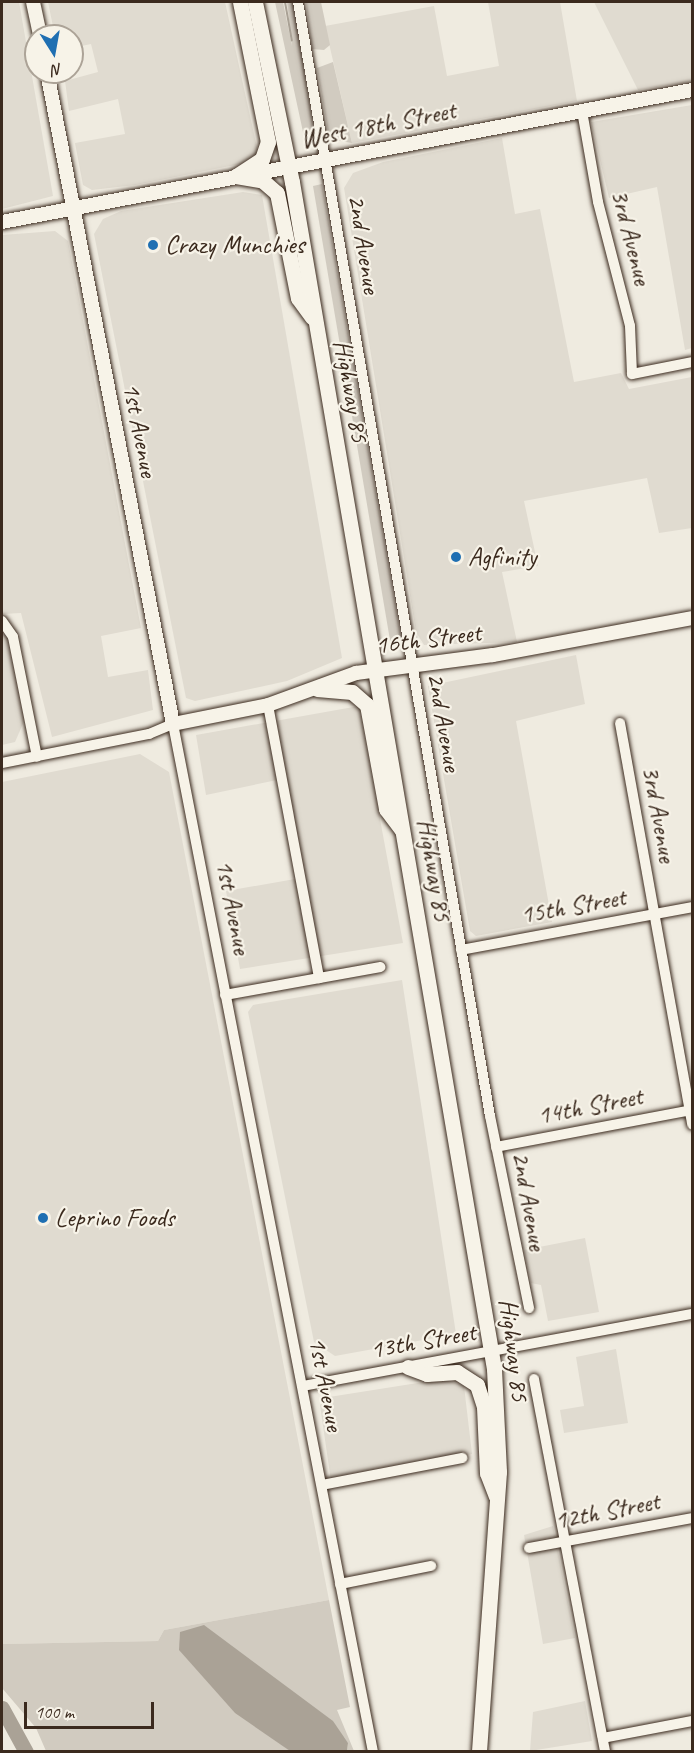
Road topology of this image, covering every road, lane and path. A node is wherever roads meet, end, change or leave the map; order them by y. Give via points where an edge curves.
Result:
1 (33, 2) edge
2 (240, 2) edge
3 (255, 2) edge
4 (298, 2) edge
5 (38, 24) edge
6 (49, 84) edge
7 (692, 91) edge
8 (582, 111) junction
9 (327, 158) junction
10 (289, 167) junction
11 (236, 176) junction
12 (75, 211) junction
13 (2, 222) edge
14 (315, 320) junction
15 (693, 362) edge
16 (693, 618) edge
17 (2, 621) edge
18 (412, 665) junction
19 (376, 670) junction
20 (317, 689) junction
21 (268, 705) junction
22 (620, 723) dead end
23 (173, 724) junction
24 (37, 757) junction
25 (2, 763) edge
26 (403, 831) junction
27 (693, 907) edge
28 (654, 914) junction
29 (461, 950) junction
30 (380, 967) dead end
31 (319, 978) junction
32 (225, 995) junction
33 (691, 1110) edge
34 (693, 1125) edge
35 (496, 1147) junction
36 (529, 1308) dead end
37 (693, 1314) edge
38 (492, 1352) junction
39 (408, 1367) junction
40 (534, 1379) dead end
41 (303, 1386) junction
42 (462, 1458) dead end
43 (321, 1485) junction
44 (498, 1502) junction
45 (693, 1518) edge
46 (567, 1541) junction
47 (530, 1548) dead end
48 (431, 1566) dead end
49 (340, 1584) junction
50 (693, 1721) edge
51 (603, 1738) junction
52 (373, 1752) edge
53 (479, 1752) edge
54 (605, 1752) edge

1 - 5 main road
2 - 11 highway via 268,142 262,159
3 - 10 highway, Highway 85
4 - 9 street, 2nd Avenue
6 - 12 main road, 1st Avenue
7 - 8 main road, West 18th Street
8 - 9 main road, West 18th Street
8 - 15 street, 3rd Avenue via 598,202 630,326 632,374
9 - 10 main road, West 18th Street
9 - 18 street, 2nd Avenue
10 - 11 main road, West 18th Street
10 - 14 highway, Highway 85
11 - 12 main road, West 18th Street
11 - 14 highway via 263,181 277,193 298,298
12 - 13 main road, West 18th Street
12 - 23 main road, 1st Avenue
14 - 19 highway, Highway 85
16 - 18 main road, 16th Street via 493,656
17 - 24 street via 14,637
18 - 19 main road, 16th Street
18 - 29 street, 2nd Avenue
19 - 20 main road, 16th Street
19 - 26 highway, Highway 85
20 - 21 main road, 16th Street
20 - 26 highway via 352,693 367,705 386,809
21 - 23 main road, 16th Street
21 - 31 street
22 - 28 street, 3rd Avenue
23 - 24 street via 149,734
23 - 32 street, 1st Avenue
24 - 25 street
26 - 38 highway, Highway 85
27 - 28 street, 15th Street
28 - 29 street, 15th Street
28 - 33 street, 3rd Avenue
29 - 35 street, 2nd Avenue
30 - 31 street
31 - 32 street
32 - 41 street, 1st Avenue
33 - 34 street, 3rd Avenue
33 - 35 street, 14th Street
35 - 36 street, 2nd Avenue
37 - 38 street, 13th Street
38 - 39 street, 13th Street
38 - 44 highway, Highway 85
39 - 41 street, 13th Street
39 - 44 highway via 427,1374 457,1372 477,1385 484,1407 488,1473
40 - 46 street
41 - 43 street, 1st Avenue
42 - 43 street
43 - 49 street, 1st Avenue
44 - 53 highway, Highway 85
45 - 46 street, 12th Street
46 - 47 street, 12th Street
46 - 51 street
48 - 49 street
49 - 52 street, 1st Avenue
50 - 51 street
51 - 54 street

